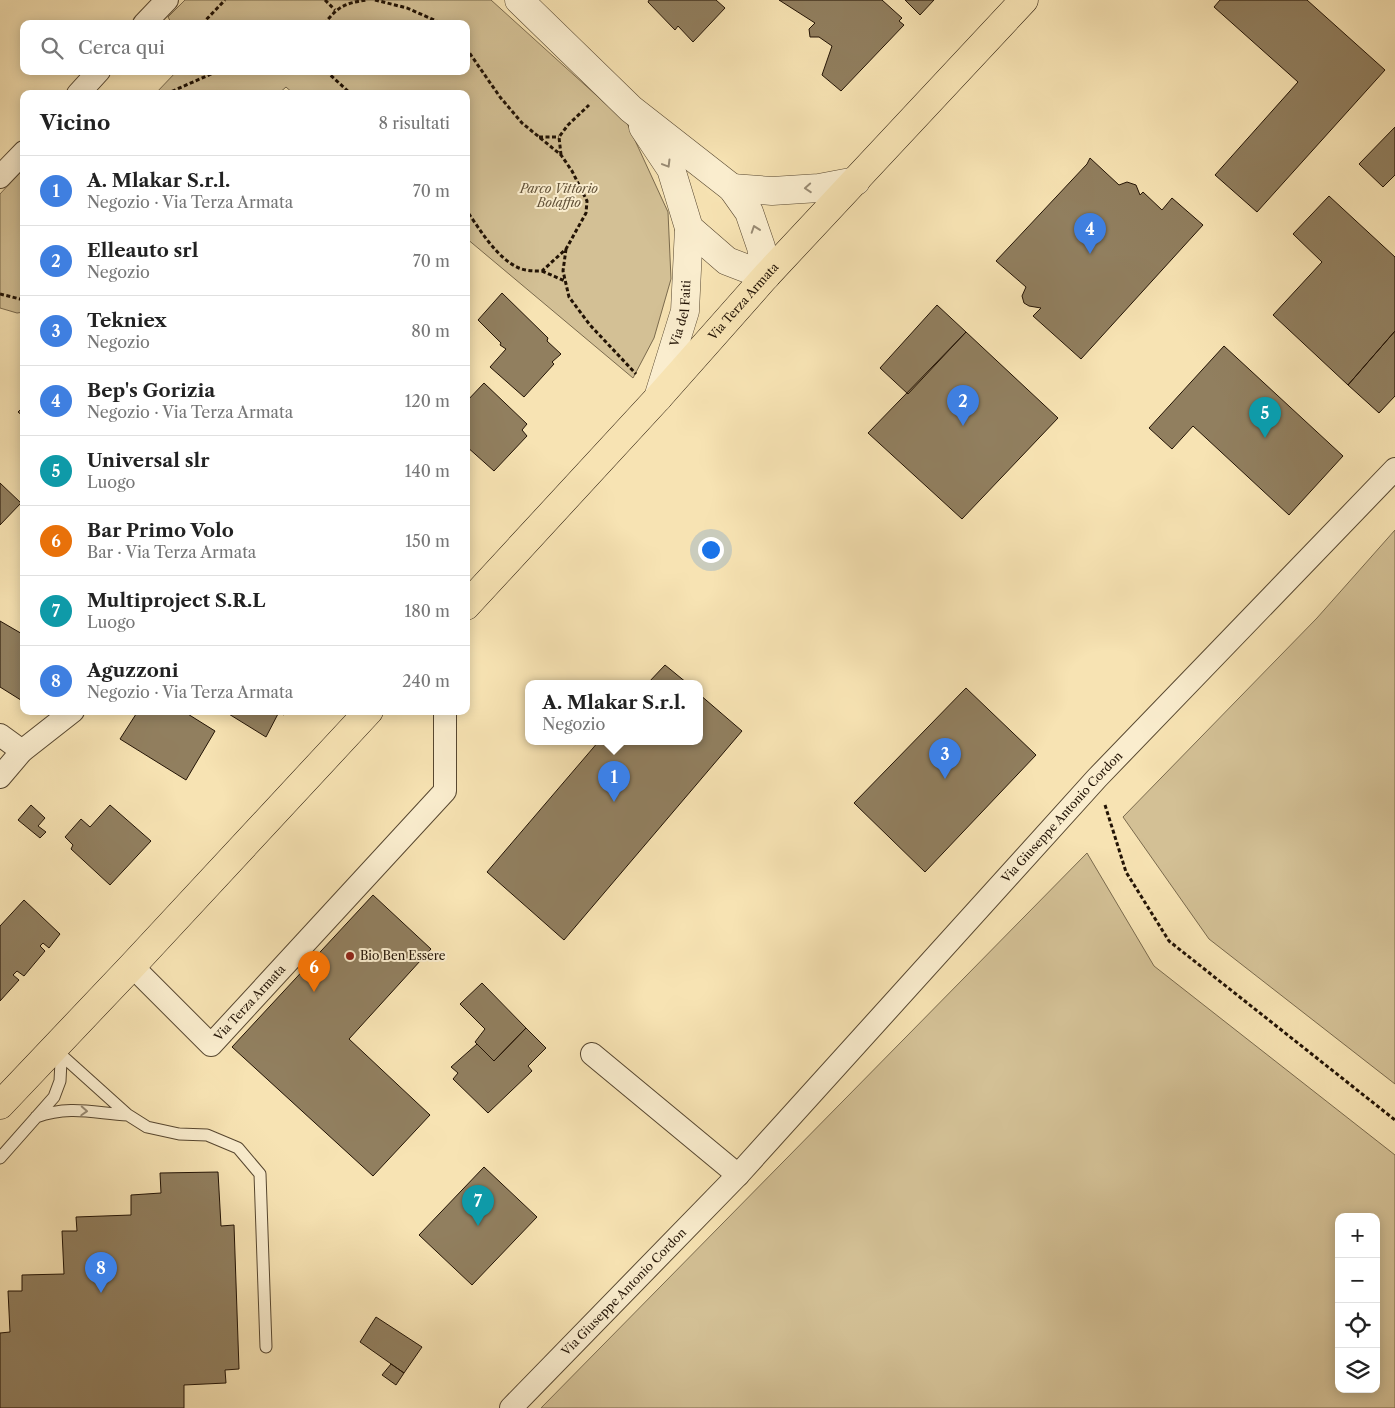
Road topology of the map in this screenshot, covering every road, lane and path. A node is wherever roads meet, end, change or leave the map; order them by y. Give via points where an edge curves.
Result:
1 (166, 0) edge
2 (225, 0) edge
3 (325, 0) edge
4 (367, 0) edge
5 (375, 0) edge
6 (519, 0) edge
7 (1024, 0) edge
8 (335, 10) junction
9 (148, 20) edge
10 (206, 20) edge
11 (327, 20) edge
12 (434, 20) edge
13 (470, 54) edge
14 (95, 75) edge
15 (209, 75) edge
16 (330, 75) edge
17 (608, 86) junction
18 (82, 90) edge
19 (175, 90) edge
20 (347, 90) edge
21 (631, 108) junction
22 (538, 137) junction
23 (559, 137) junction
24 (561, 155) junction
25 (20, 156) edge
26 (0, 177) edge
27 (856, 181) junction
28 (732, 188) junction
29 (470, 215) edge
30 (689, 228) junction
31 (566, 249) junction
32 (542, 271) junction
33 (766, 276) junction
34 (565, 281) junction
35 (0, 294) edge
36 (20, 299) edge
37 (658, 398) junction
38 (1395, 469) edge
39 (470, 602) edge
40 (68, 715) edge
41 (365, 715) edge
42 (445, 715) edge
43 (0, 735) edge
44 (22, 751) junction
45 (0, 777) edge
46 (1096, 778) junction
47 (132, 966) junction
48 (57, 1049) junction
49 (592, 1054) dead end
50 (0, 1105) edge
51 (128, 1115) junction
52 (36, 1118) junction
53 (1395, 1120) edge
54 (0, 1158) edge
55 (738, 1174) junction
56 (266, 1347) dead end
57 (511, 1408) edge

1 - 9 street
2 - 10 path
3 - 8 path
4 - 8 path via 352,2
5 - 12 path via 407,8
6 - 17 street, Via del Faiti
7 - 27 main road, Via Terza Armata
8 - 11 path
13 - 22 path via 500,97
14 - 18 street
15 - 19 path
16 - 20 path
17 - 21 street, Via del Faiti
17 - 23 path
21 - 28 street, Via del Faiti
21 -> 30 street, Via del Faiti via 671,169
22 - 23 path
22 - 24 path
23 - 24 path
24 - 31 path via 587,201 586,213
25 - 26 street
27 -> 28 street via 772,191
27 - 33 main road, Via Terza Armata
33 -> 28 street, Via del Faiti via 761,247 749,212
29 - 32 path via 507,260 518,268
30 - 33 street via 727,261
30 - 37 street, Via del Faiti via 685,311
31 - 32 path
31 - 34 path
32 - 34 path
33 - 37 main road, Via Terza Armata
34 - 37 path via 569,297 578,311
35 - 36 path
37 - 39 main road, Via Terza Armata
38 - 46 street, Via Giuseppe Antonio Cordon
40 - 44 street
41 - 47 main road
42 - 47 street, Via Terza Armata via 445,791 211,1045
43 - 44 street
44 - 45 street
46 - 53 path via 1126,872 1169,941
46 - 55 street, Via Giuseppe Antonio Cordon
47 - 48 main road
48 - 50 main road
48 - 51 lane
48 - 52 lane via 61,1061 60,1081 54,1097
49 - 55 street
52 -> 51 lane via 50,1112 82,1110
51 - 56 lane via 147,1127 178,1134 207,1135 238,1148 260,1174
52 - 54 lane
55 - 57 street, Via Giuseppe Antonio Cordon

